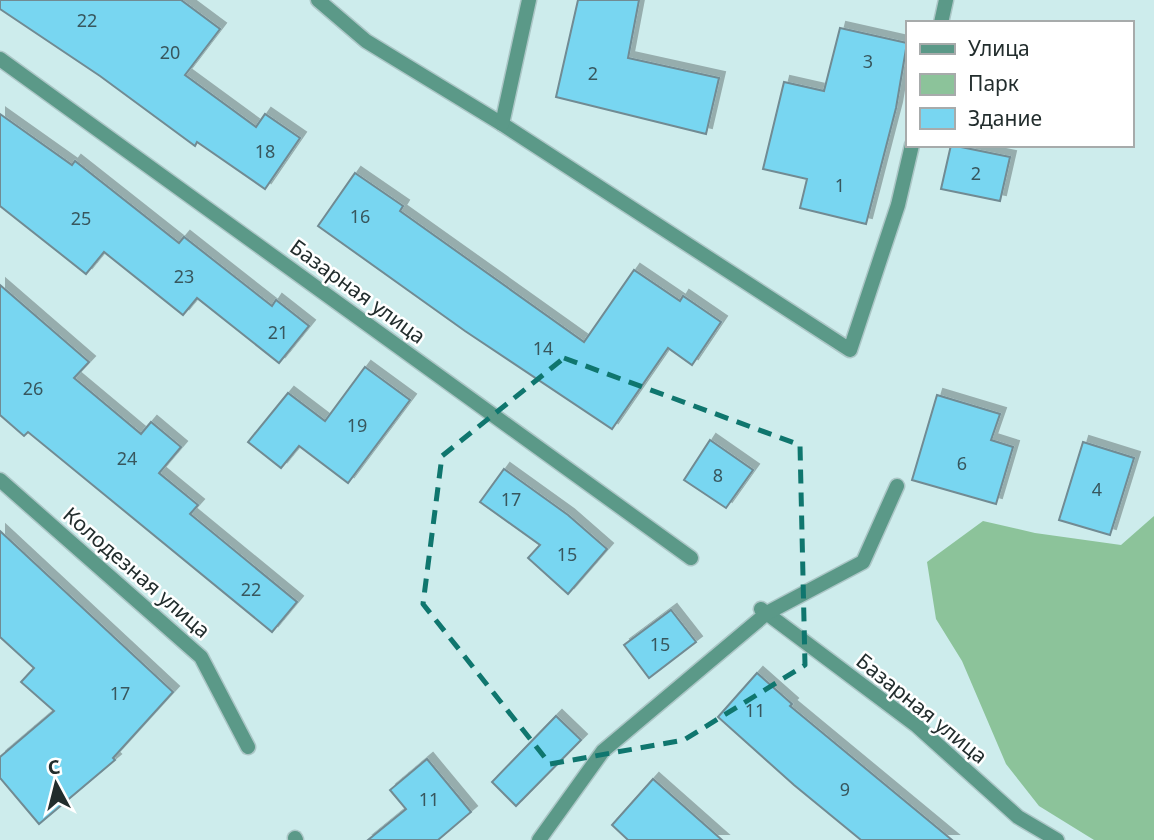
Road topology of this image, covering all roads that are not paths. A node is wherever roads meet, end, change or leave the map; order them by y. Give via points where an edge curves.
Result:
1 (318, 0) edge
2 (530, 0) edge
3 (946, 0) edge
4 (941, 21) edge
5 (0, 59) edge
6 (502, 124) junction
7 (912, 147) edge
8 (0, 480) edge
9 (897, 486) dead end
10 (691, 558) dead end
11 (763, 611) junction
12 (248, 747) dead end
13 (539, 840) edge
14 (1057, 840) edge

1 - 6 street via 366,41
2 - 6 street
3 - 4 street
5 - 10 street, Базарная улица
6 - 7 street via 850,350 898,205
8 - 12 street, Колодезная улица via 201,657
9 - 11 street via 863,562
11 - 13 street via 603,751
11 - 14 street, Базарная улица via 917,726 1018,817

